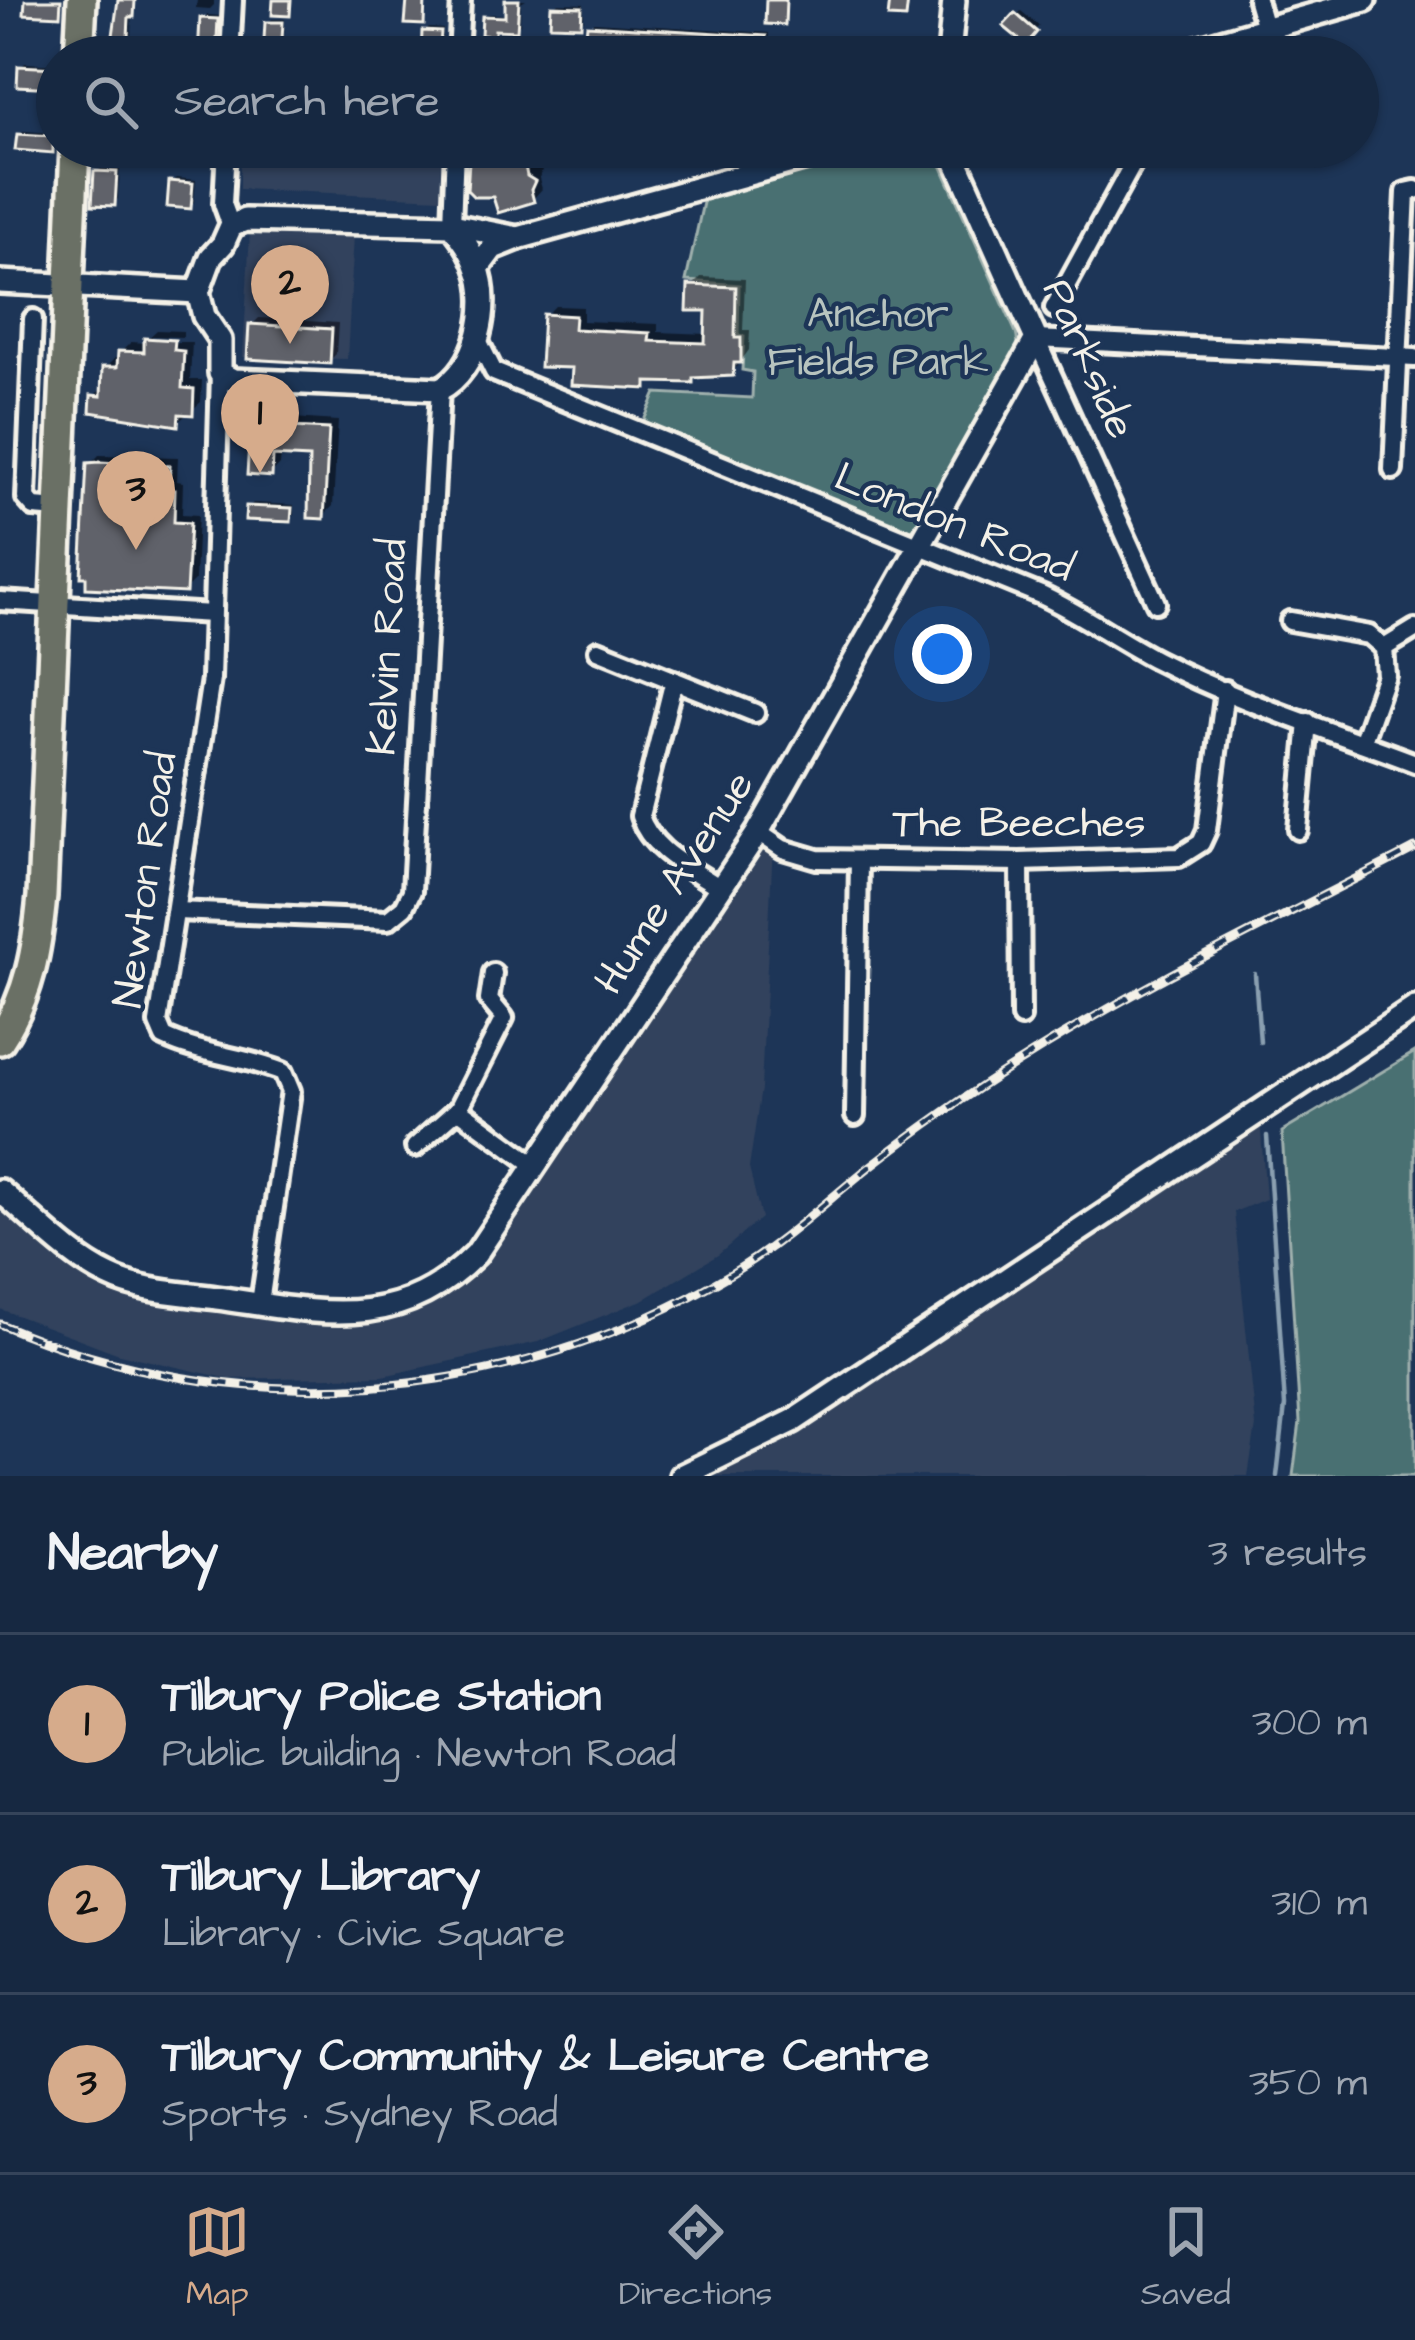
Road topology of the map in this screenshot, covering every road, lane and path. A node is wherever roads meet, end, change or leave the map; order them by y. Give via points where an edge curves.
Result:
1 (82, 0) edge
2 (233, 0) edge
3 (461, 0) edge
4 (954, 0) edge
5 (1257, 0) edge
6 (1365, 0) edge
7 (1264, 28) junction
8 (81, 36) edge
9 (231, 36) edge
10 (459, 36) edge
11 (951, 36) edge
12 (1239, 36) edge
13 (74, 168) edge
14 (225, 168) edge
15 (454, 168) edge
16 (771, 168) edge
17 (959, 168) edge
18 (1131, 168) edge
19 (1415, 190) edge
20 (452, 225) junction
21 (231, 226) junction
22 (518, 238) junction
23 (478, 268) junction
24 (0, 282) edge
25 (68, 285) junction
26 (198, 292) junction
27 (1054, 308) dead end
28 (33, 319) dead end
29 (1036, 339) junction
30 (478, 340) junction
31 (1406, 358) edge
32 (494, 372) junction
33 (220, 373) junction
34 (448, 384) junction
35 (1393, 470) dead end
36 (58, 508) junction
37 (916, 547) junction
38 (0, 602) edge
39 (1156, 603) dead end
40 (54, 604) junction
41 (212, 614) junction
42 (1290, 621) dead end
43 (1415, 629) edge
44 (1384, 648) junction
45 (598, 650) dead end
46 (674, 680) junction
47 (1225, 691) junction
48 (755, 713) dead end
49 (1309, 722) junction
50 (1362, 743) junction
51 (1415, 763) edge
52 (1298, 830) dead end
53 (758, 832) junction
54 (859, 861) junction
55 (1020, 862) junction
56 (721, 888) junction
57 (177, 911) junction
58 (493, 974) dead end
59 (1415, 1008) edge
60 (1021, 1017) dead end
61 (0, 1040) edge
62 (458, 1109) junction
63 (855, 1116) dead end
64 (416, 1147) dead end
65 (536, 1166) junction
66 (0, 1191) edge
67 (260, 1304) junction
68 (681, 1476) edge

1 - 8 main road
2 - 9 street
3 - 10 street
4 - 11 street
5 - 7 street
6 - 7 street
7 - 12 street
13 - 25 main road
14 - 21 street
15 - 20 street
16 - 22 street
17 - 29 street, Parkside
18 - 27 street
19 - 31 street via 1406,192
20 - 21 street
20 - 22 street
20 - 23 street
21 - 26 street
22 - 23 street via 493,248
23 - 30 street
24 - 25 street
25 - 26 street
25 - 36 main road
26 - 33 street via 220,340
28 - 36 street via 26,498 34,507
29 - 31 street
29 - 37 street, Hume Avenue
29 - 39 street, Parkside
30 - 32 street
30 - 34 street
31 - 35 street
32 - 34 street
32 - 37 street, London Road
33 - 34 street via 233,380
33 - 41 street, Newton Road
34 - 57 street, Kelvin Road via 412,891 404,907 388,920
36 - 40 main road
37 - 47 street, London Road via 1085,615
37 - 53 street, Hume Avenue
38 - 40 street
40 - 41 street
40 - 61 main road via 36,958
41 - 57 street, Newton Road via 211,679
42 - 44 street via 1369,634
43 - 44 street
44 - 50 street via 1386,676
45 - 46 street
46 - 48 street
46 - 56 street via 640,816 645,833
47 - 49 street, London Road
47 - 55 street, The Beeches via 1207,830 1192,851 1166,860
49 - 50 street, London Road
49 - 52 street
50 - 51 street, London Road
53 - 54 street, The Beeches via 817,859
53 - 56 street, Hume Avenue
54 - 55 street, The Beeches
54 - 63 street
55 - 60 street
56 - 65 street, Hume Avenue
57 - 67 street, Newton Road via 158,1023 164,1037 283,1072 291,1091
58 - 62 street via 489,1000 504,1018
59 - 68 street via 793,1421
62 - 64 street
62 - 65 street
65 - 67 street, Hume Avenue via 476,1254 429,1292 354,1314
66 - 67 street, Hume Avenue via 110,1277

